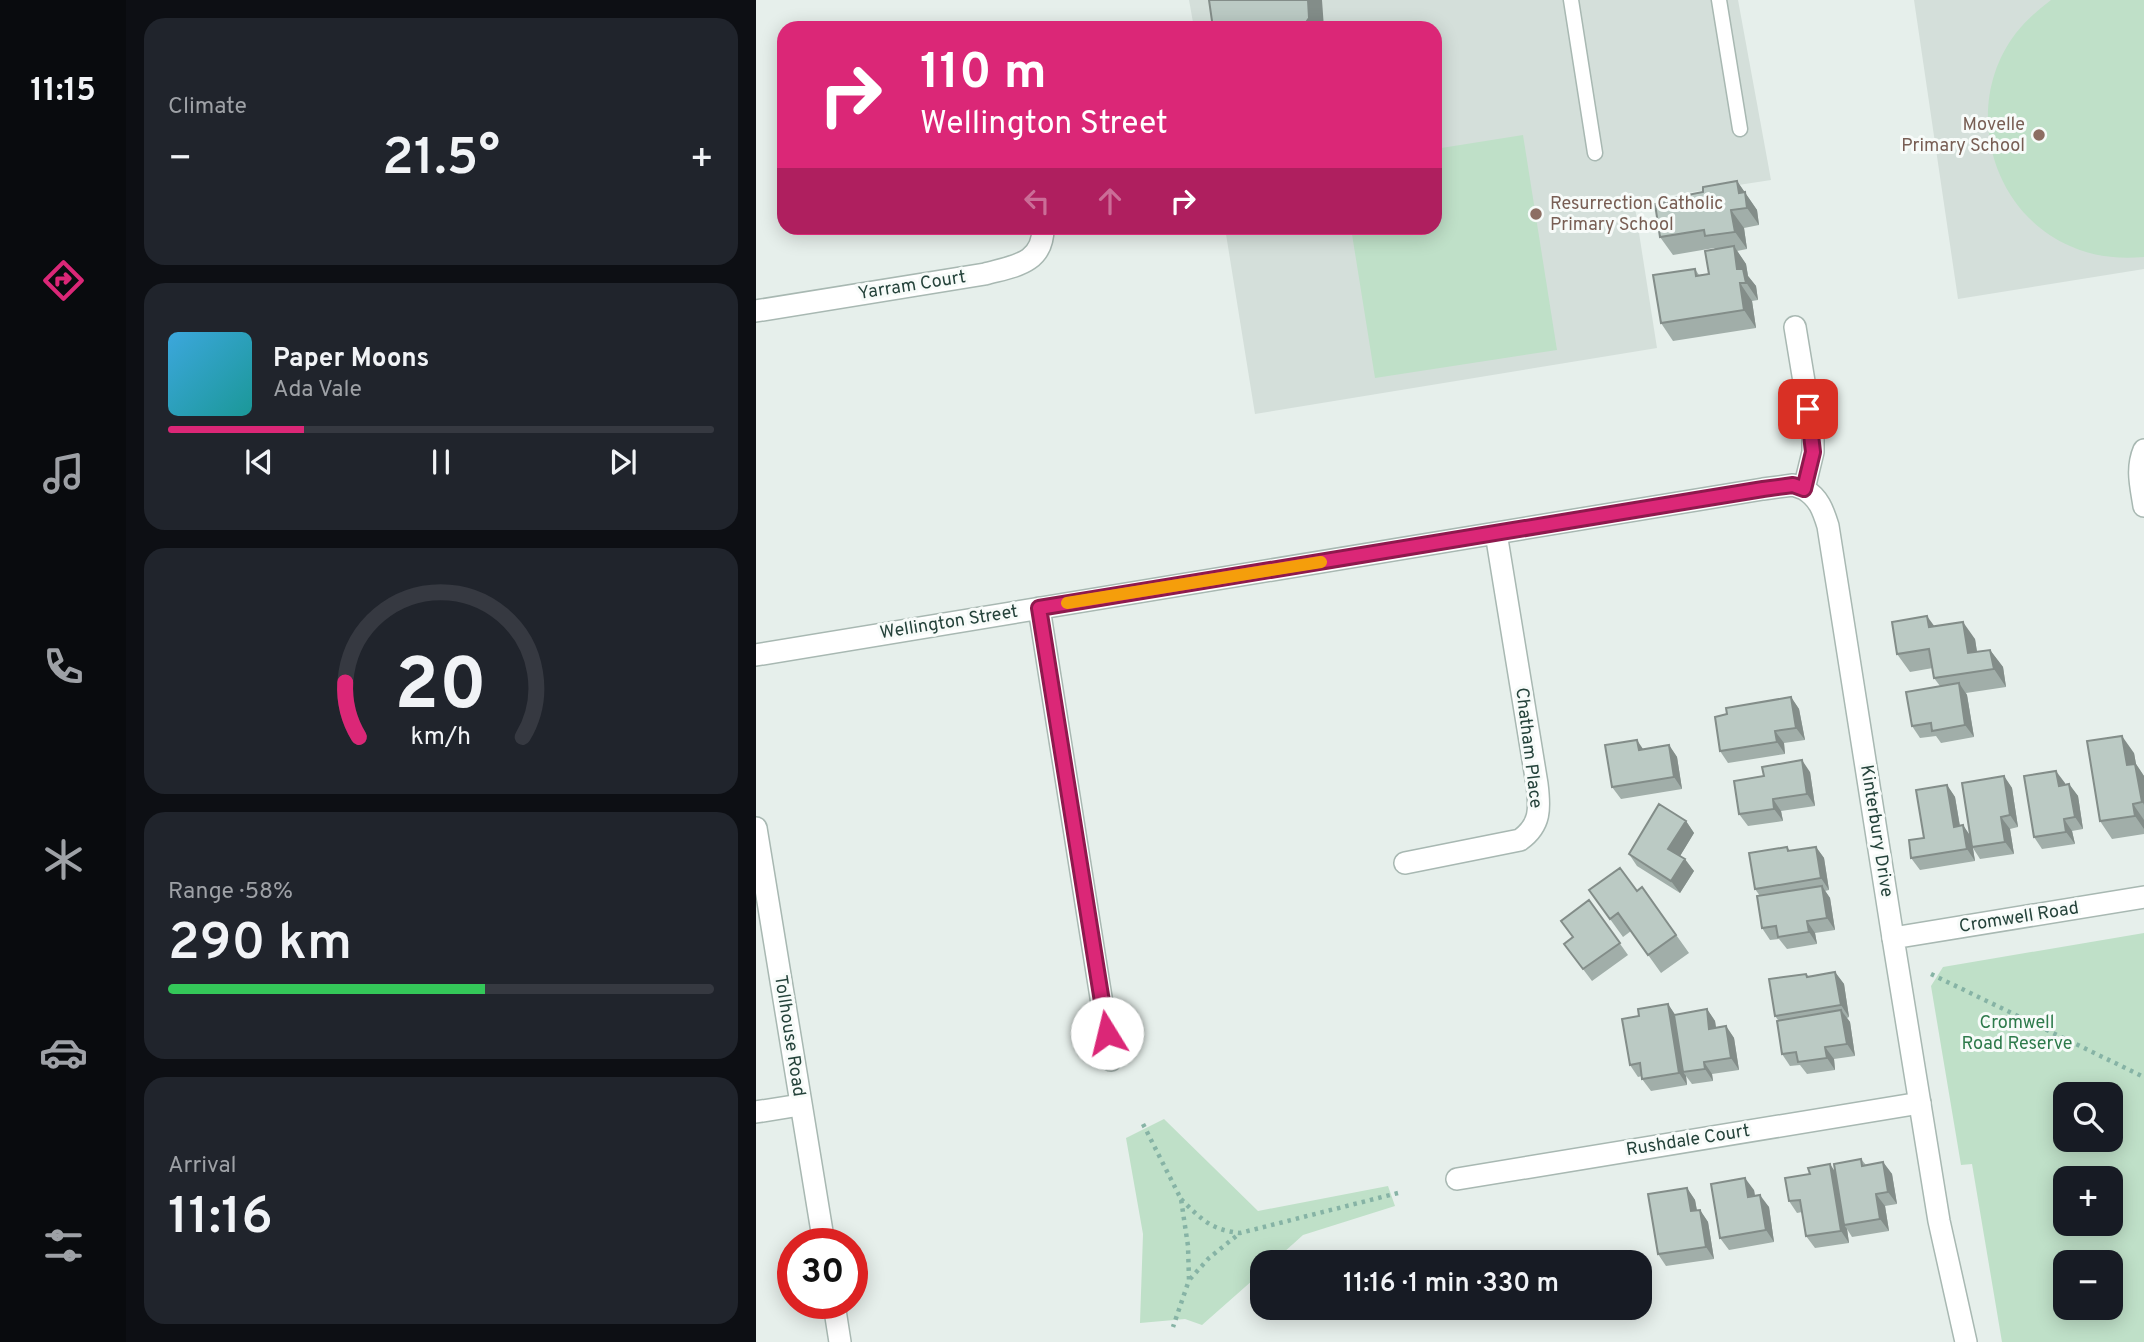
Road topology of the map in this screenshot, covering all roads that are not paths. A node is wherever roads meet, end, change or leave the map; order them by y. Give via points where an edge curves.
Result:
1 (1570, 0) edge
2 (1720, 0) edge
3 (1740, 129) dead end
4 (1595, 153) dead end
5 (1042, 235) edge
6 (756, 311) edge
7 (1795, 327) dead end
8 (2144, 450) edge
9 (1804, 489) junction
10 (2144, 506) edge
11 (1496, 533) junction
12 (1039, 608) junction
13 (756, 654) edge
14 (756, 828) edge
15 (1405, 863) dead end
16 (2144, 897) edge
17 (1893, 938) junction
18 (1111, 1060) dead end
19 (1920, 1103) junction
20 (800, 1105) junction
21 (756, 1112) edge
22 (1457, 1179) dead end
23 (821, 1228) edge
24 (836, 1319) edge
25 (840, 1342) edge
26 (1966, 1342) edge

1 - 4 lane
2 - 3 lane
5 - 6 street, Yarram Court via 1040,249 1032,258 985,274
7 - 9 street via 1813,436
8 - 10 street via 2139,473
9 - 11 street, Wellington Street via 1793,485 1771,488
9 - 17 street, Kinterbury Drive via 1822,507 1828,526
11 - 12 street, Wellington Street
11 - 15 street, Chatham Place via 1537,784 1536,822 1520,840
12 - 13 street, Wellington Street
12 - 18 street
14 - 20 street, Tollhouse Road
16 - 17 street, Cromwell Road
17 - 19 street, Kinterbury Drive
19 - 22 street, Rushdale Court
19 - 26 street, Kinterbury Drive via 1939,1221
20 - 21 street
20 - 23 street, Tollhouse Road
24 - 25 street

